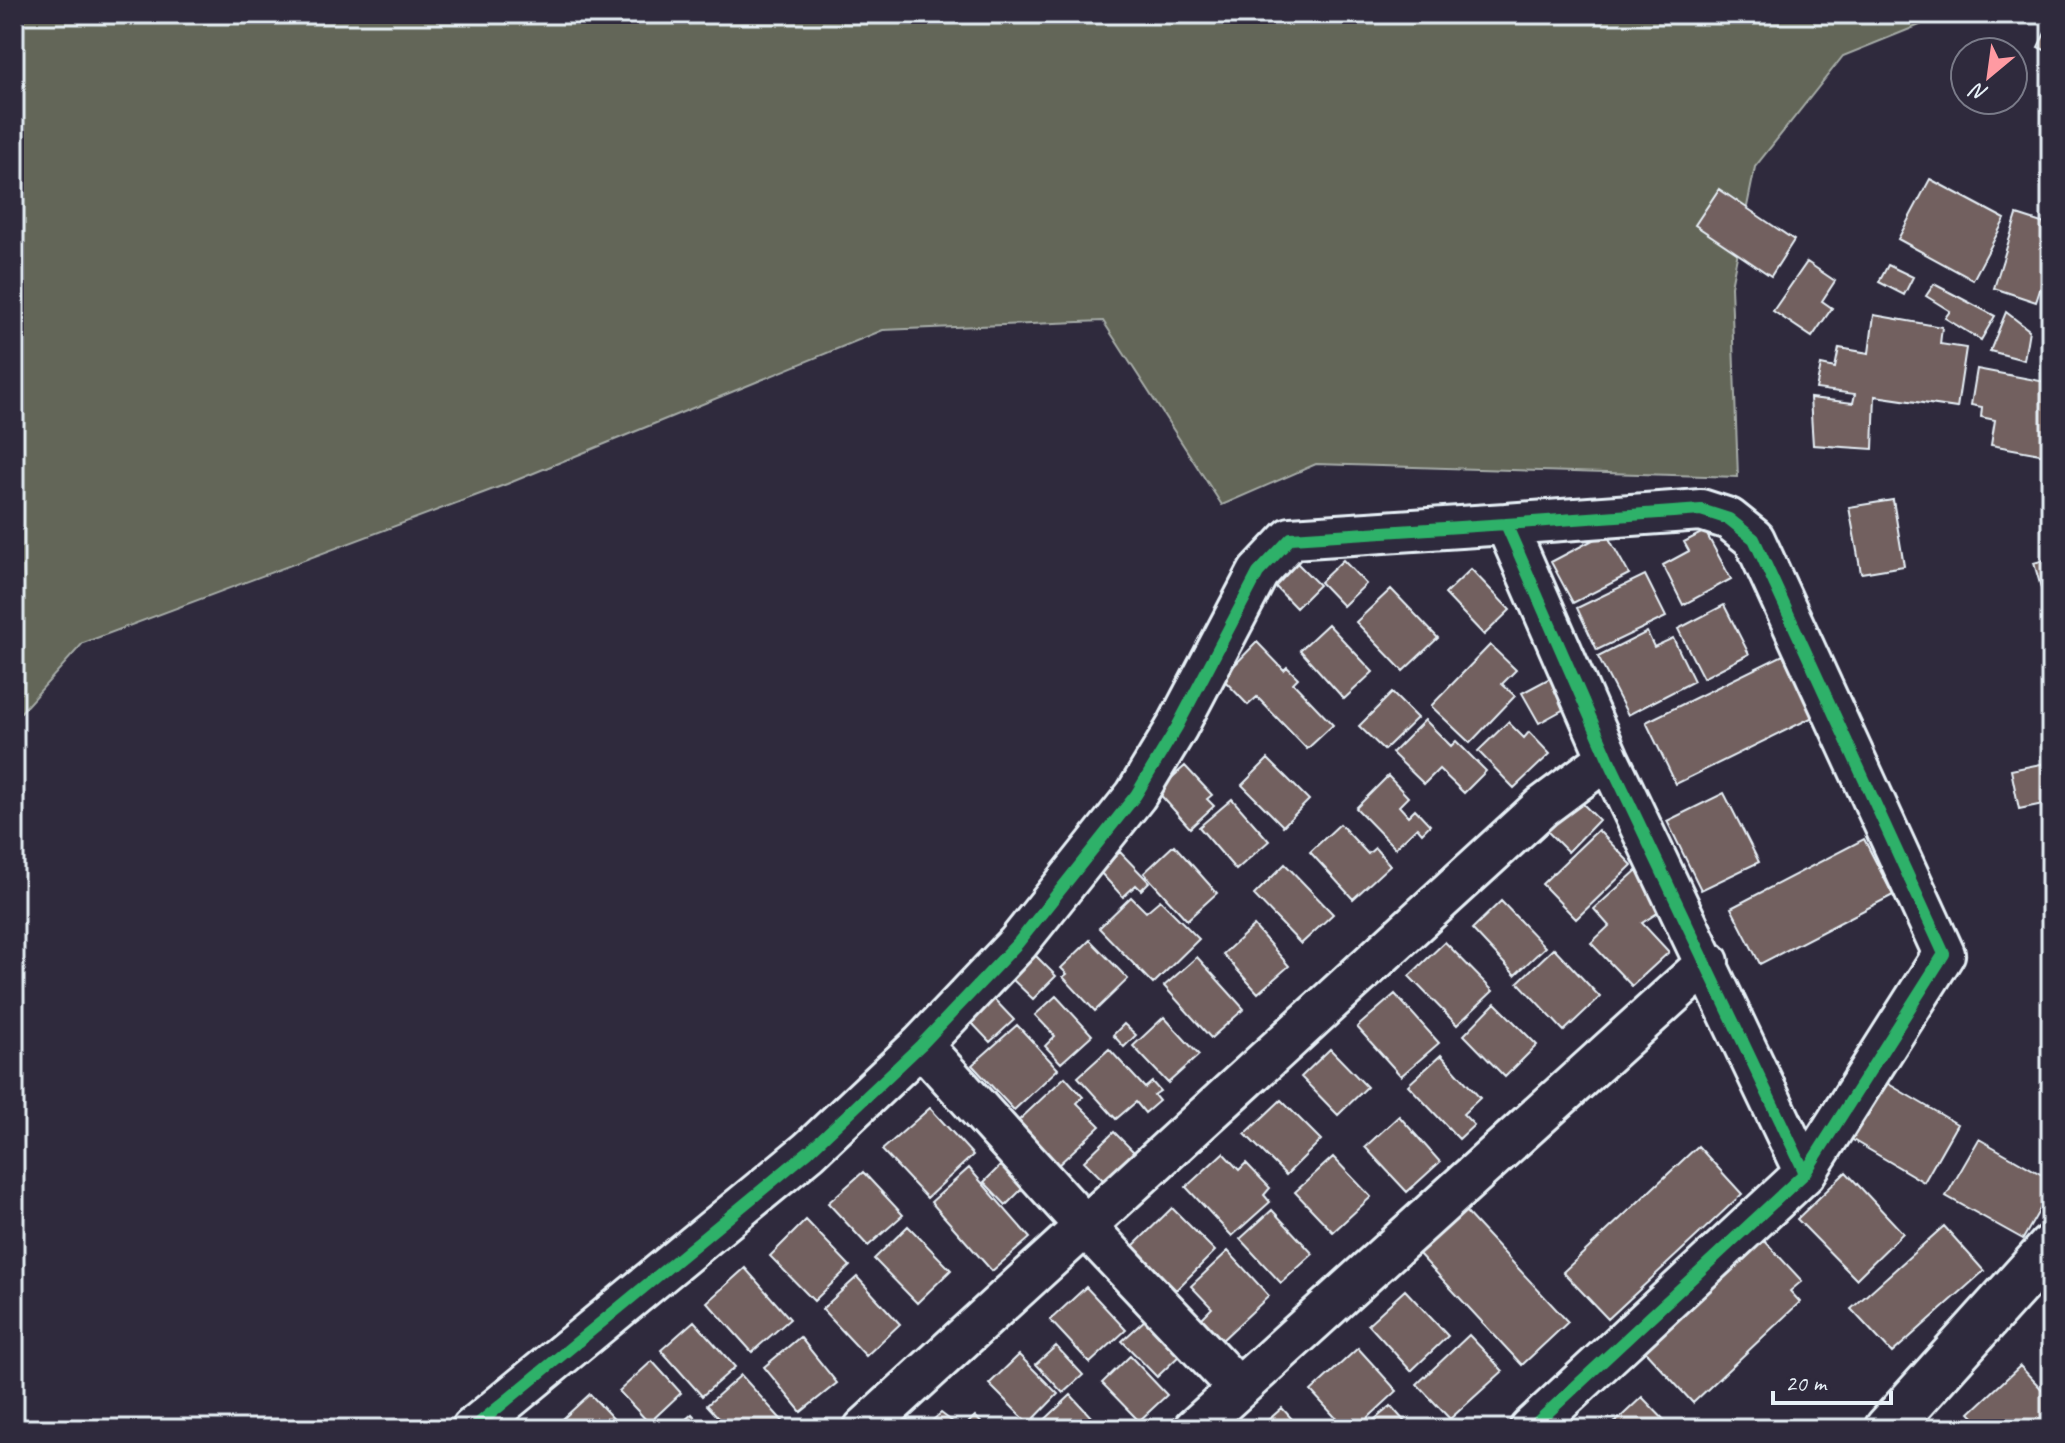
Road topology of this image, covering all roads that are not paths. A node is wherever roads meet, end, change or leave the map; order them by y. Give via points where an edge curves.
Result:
1 (1506, 524) junction
2 (1608, 758) junction
3 (1708, 962) junction
4 (921, 1045) junction
5 (1805, 1173) junction
6 (1085, 1226) junction
7 (2051, 1247) edge
8 (1237, 1387) junction
9 (472, 1429) edge
10 (864, 1429) edge
11 (1194, 1429) edge
12 (1530, 1429) edge
13 (1887, 1429) edge

1 - 2 street
1 - 4 street via 1291,538 1258,573 1136,795 1018,943
1 - 5 street via 1701,510 1729,519 1754,539 1768,568 1944,954
2 - 3 street
2 - 6 street via 1542,807
3 - 5 street
3 - 8 street
4 - 6 street
4 - 9 street via 809,1151
5 - 12 street
6 - 8 street
6 - 10 street
7 - 13 street
8 - 11 street

